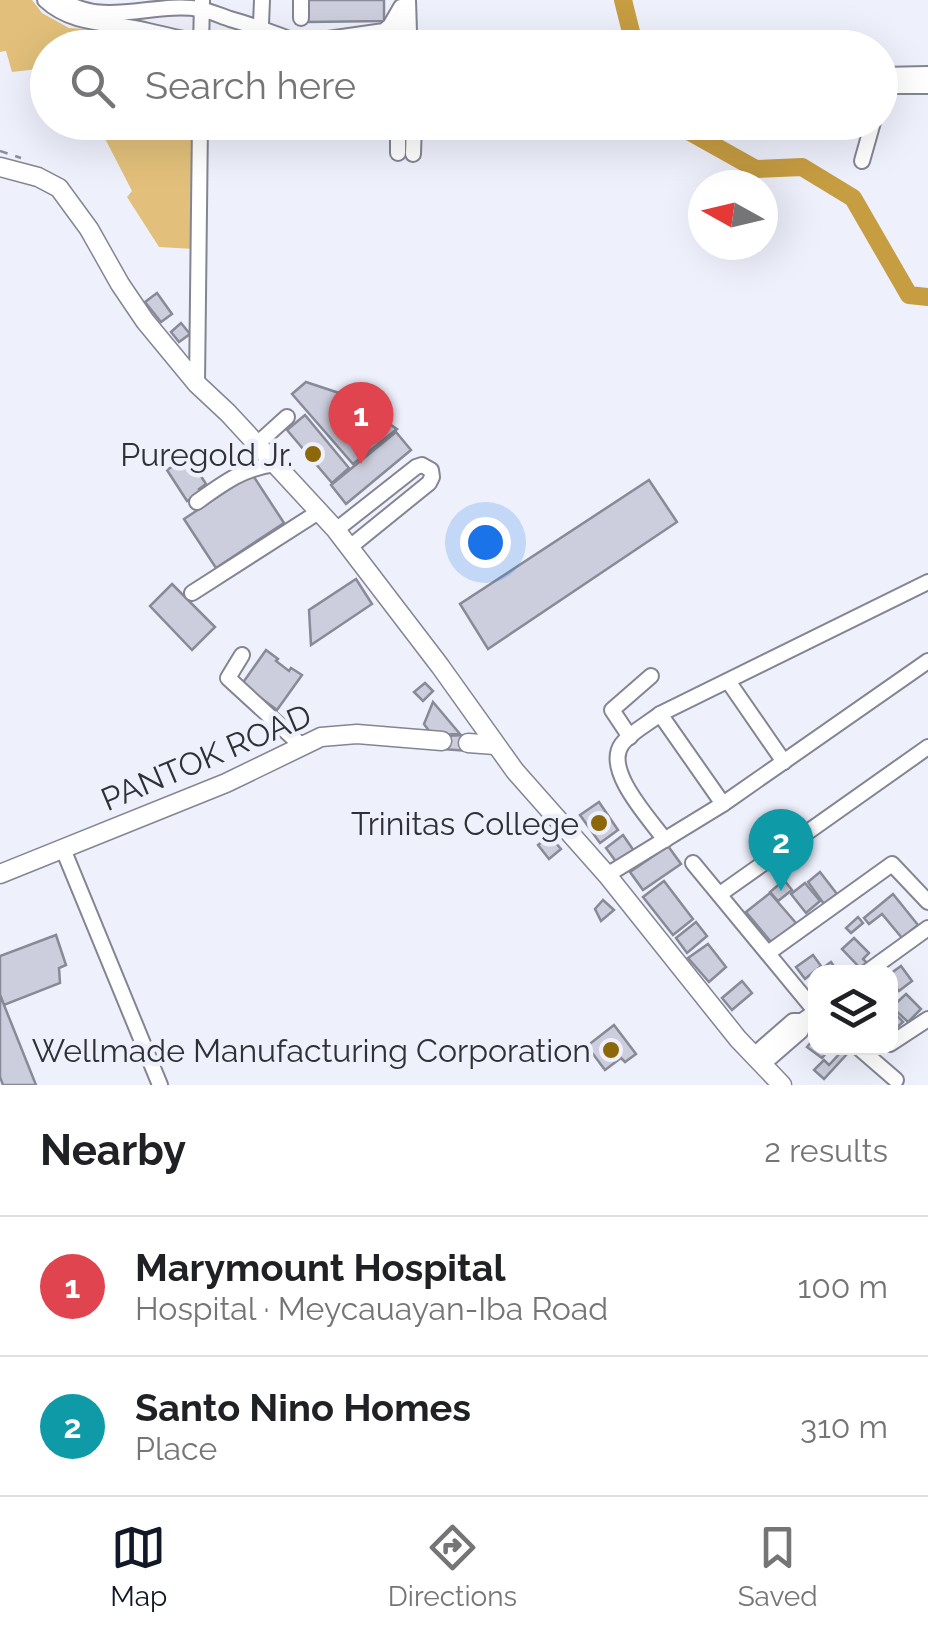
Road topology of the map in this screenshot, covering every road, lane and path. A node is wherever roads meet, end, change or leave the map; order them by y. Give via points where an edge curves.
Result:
1 (45, 0) edge
2 (62, 0) edge
3 (262, 0) edge
4 (301, 0) edge
5 (405, 4) edge
6 (202, 5) edge
7 (301, 18) dead end
8 (261, 27) junction
9 (141, 30) edge
10 (201, 30) edge
11 (261, 30) edge
12 (268, 30) edge
13 (385, 30) edge
14 (402, 30) edge
15 (409, 30) edge
16 (928, 74) edge
17 (898, 75) edge
18 (898, 86) edge
19 (928, 86) edge
20 (200, 140) edge
21 (402, 140) edge
22 (409, 140) edge
23 (868, 140) edge
24 (862, 161) dead end
25 (0, 167) edge
26 (197, 384) junction
27 (287, 416) dead end
28 (256, 445) junction
29 (275, 464) junction
30 (197, 502) dead end
31 (320, 511) junction
32 (336, 530) junction
33 (350, 547) junction
34 (928, 582) edge
35 (192, 593) dead end
36 (242, 654) dead end
37 (928, 661) edge
38 (651, 676) dead end
39 (728, 681) junction
40 (660, 714) junction
41 (630, 737) junction
42 (442, 741) dead end
43 (468, 743) dead end
44 (495, 745) junction
45 (302, 746) junction
46 (928, 747) edge
47 (784, 762) junction
48 (723, 804) junction
49 (665, 840) junction
50 (63, 849) junction
51 (693, 863) dead end
52 (0, 874) edge
53 (607, 875) junction
54 (720, 894) junction
55 (928, 902) edge
56 (928, 928) edge
57 (768, 952) junction
58 (877, 965) edge
59 (808, 1002) edge
60 (808, 1017) edge
61 (928, 1018) edge
62 (898, 1039) edge
63 (868, 1055) edge
64 (758, 1060) junction
65 (896, 1080) dead end
66 (160, 1085) edge
67 (782, 1085) edge

1 - 9 street via 67,16
2 - 6 street via 106,13
3 - 8 street
4 - 7 street
5 - 13 street
5 - 14 street
5 - 15 street
6 - 8 street
6 - 10 street
8 - 11 street
8 - 12 street
16 - 17 street
18 - 19 street
20 - 26 street
21 - 22 street via 405,153
23 - 24 street
25 - 26 main road via 60,188 129,299
26 - 28 main road
27 - 28 street
28 - 29 main road
29 - 30 street via 235,475
29 - 31 main road
31 - 32 main road
31 - 35 street
32 - 33 main road
32 - 33 street via 416,466 431,470 429,483
33 - 44 main road
34 - 39 street
36 - 45 street via 228,678
37 - 47 street
38 - 41 street via 612,710
39 - 40 street
39 - 47 street
40 - 41 street
40 - 48 street
41 - 49 street via 616,759 620,777
42 - 45 main road, PANTOK ROAD via 329,735
43 - 44 main road
44 - 53 main road
45 - 50 main road, PANTOK ROAD
46 - 54 street
47 - 48 street
48 - 49 street
49 - 53 street
50 - 52 main road, PANTOK ROAD
50 - 66 street
51 - 54 street
53 - 64 main road
54 - 57 street
55 - 57 street via 892,864
56 - 58 street
57 - 59 street
60 - 64 street via 801,1031
61 - 62 street
63 - 65 street
64 - 67 main road

